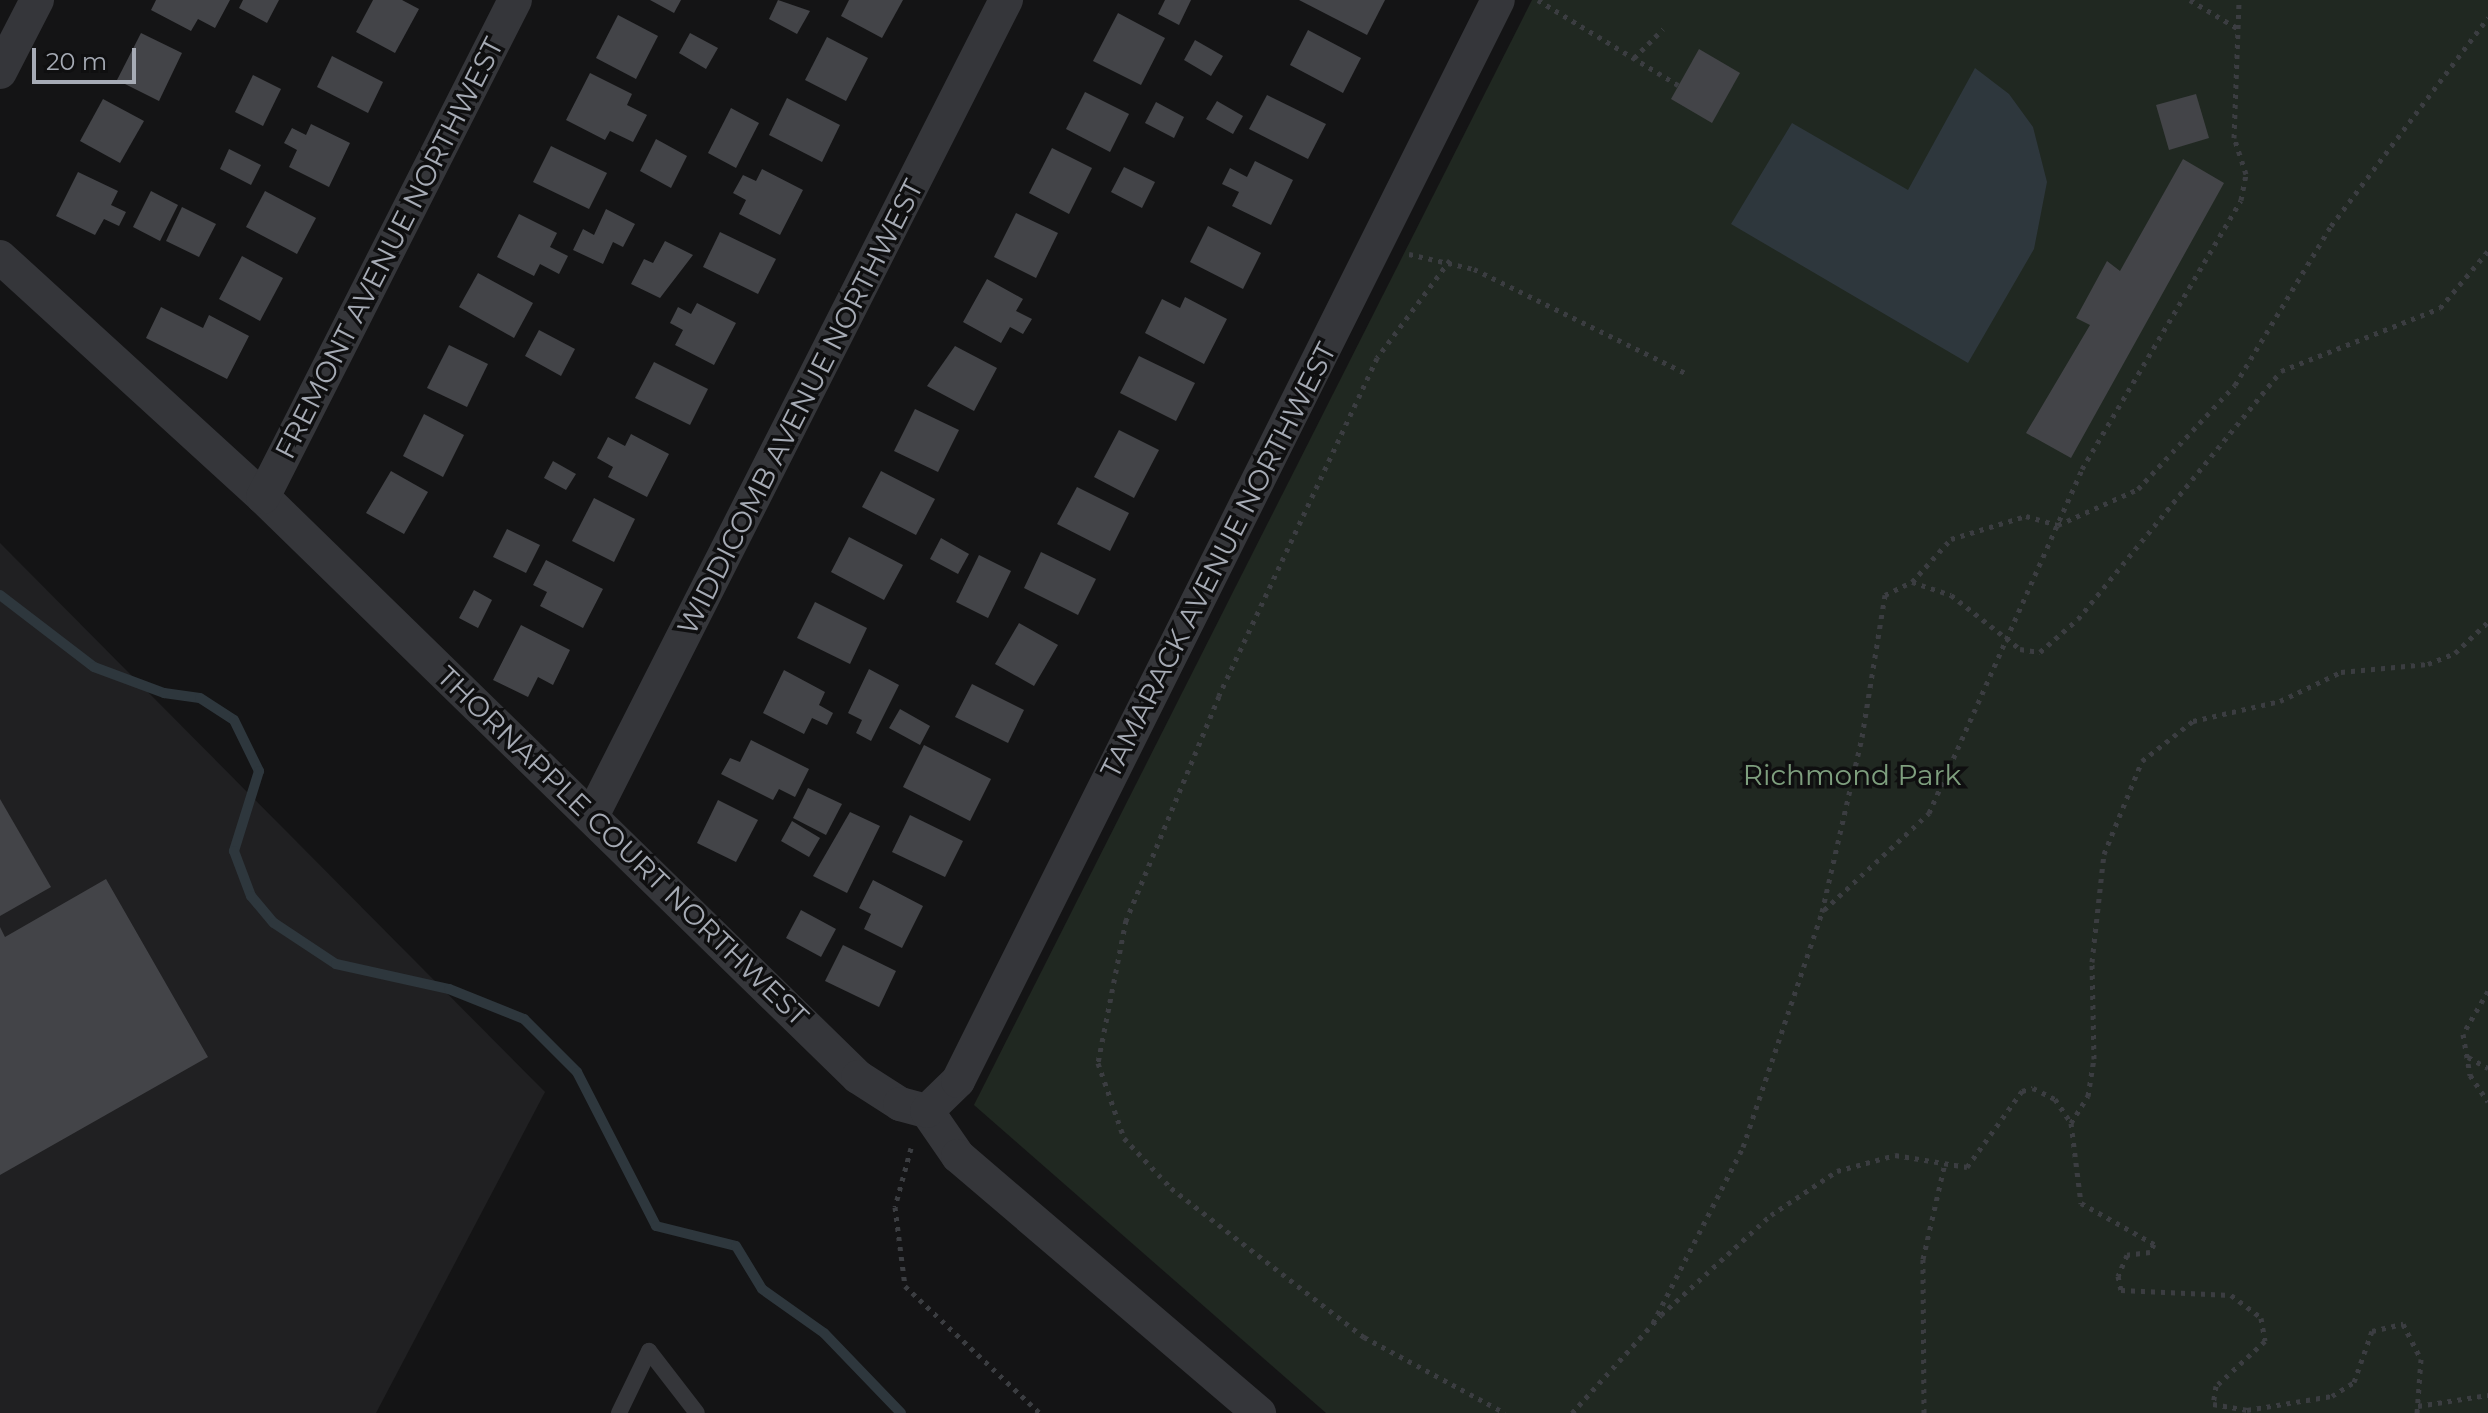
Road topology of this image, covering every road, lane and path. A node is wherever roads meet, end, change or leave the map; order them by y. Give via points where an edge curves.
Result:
1 (37, 0) edge
2 (515, 0) edge
3 (1006, 0) edge
4 (1498, 0) edge
5 (1538, 0) edge
6 (2190, 0) edge
7 (2239, 0) edge
8 (2488, 18) edge
9 (2237, 28) junction
10 (1663, 29) dead end
11 (1634, 58) junction
12 (0, 72) edge
13 (1678, 85) dead end
14 (1380, 237) junction
15 (2488, 251) edge
16 (0, 257) edge
17 (1450, 260) junction
18 (1685, 373) dead end
19 (263, 497) junction
20 (2058, 525) junction
21 (1912, 582) junction
22 (2488, 622) edge
23 (2008, 639) junction
24 (593, 814) junction
25 (1822, 912) junction
26 (2488, 993) edge
27 (2467, 1057) junction
28 (2488, 1068) edge
29 (2488, 1102) edge
30 (927, 1111) junction
31 (2071, 1123) junction
32 (1945, 1163) junction
33 (1653, 1323) junction
34 (2488, 1395) edge
35 (2418, 1410) edge
36 (619, 1413) edge
37 (697, 1413) edge
38 (1040, 1413) edge
39 (1259, 1413) edge
40 (1505, 1413) edge
41 (1572, 1413) edge
42 (1924, 1413) edge

1 - 12 street
2 - 19 street, FREMONT AVENUE NORTHWEST
3 - 24 street, WIDDICOMB AVENUE NORTHWEST
4 - 14 street, TAMARACK AVENUE NORTHWEST
5 - 11 path
6 - 9 path
7 - 9 path
8 - 20 path via 2331,226 2235,385 2138,489
9 - 20 path via 2234,138 2246,174 2241,200 2082,469
10 - 11 path
11 - 13 path
14 - 17 path via 1419,260
14 - 30 street, TAMARACK AVENUE NORTHWEST via 958,1081
15 - 23 path via 2440,308 2281,371 2078,619 2040,652 2020,649
16 - 19 street, THORNAPPLE COURT NORTHWEST
17 - 18 path
17 - 40 path via 1377,358 1219,696 1126,920 1098,1063 1124,1138 1171,1188 1364,1337
19 - 24 street, THORNAPPLE COURT NORTHWEST
20 - 21 path via 2026,516 1951,539
20 - 23 path
21 - 23 path via 1951,595
21 - 25 path via 1885,595 1862,737
22 - 31 path via 2455,653 2428,664 2341,672 2280,701 2193,721 2142,761 2104,854 2092,962 2094,1059 2088,1096
23 - 25 path via 1929,813
24 - 30 street, THORNAPPLE COURT NORTHWEST via 858,1077 900,1104
25 - 33 path via 1743,1147
26 - 27 path via 2463,1034
27 - 28 path
27 - 29 path
30 - 38 path via 904,1164 895,1207 905,1286
30 - 39 street via 958,1156
31 - 32 path via 2055,1099 2033,1088 2022,1091 1967,1167
31 - 35 path via 2081,1203 2154,1244 2150,1252 2127,1255 2118,1276 2121,1290 2231,1295 2261,1318 2265,1341 2216,1386 2213,1404 2247,1410 2332,1396 2354,1382 2372,1331 2384,1323 2403,1324 2421,1359
32 - 33 path via 1895,1155 1837,1171 1771,1215
32 - 42 path via 1923,1259
33 - 41 path
34 - 35 path
36 - 37 lane via 649,1351

